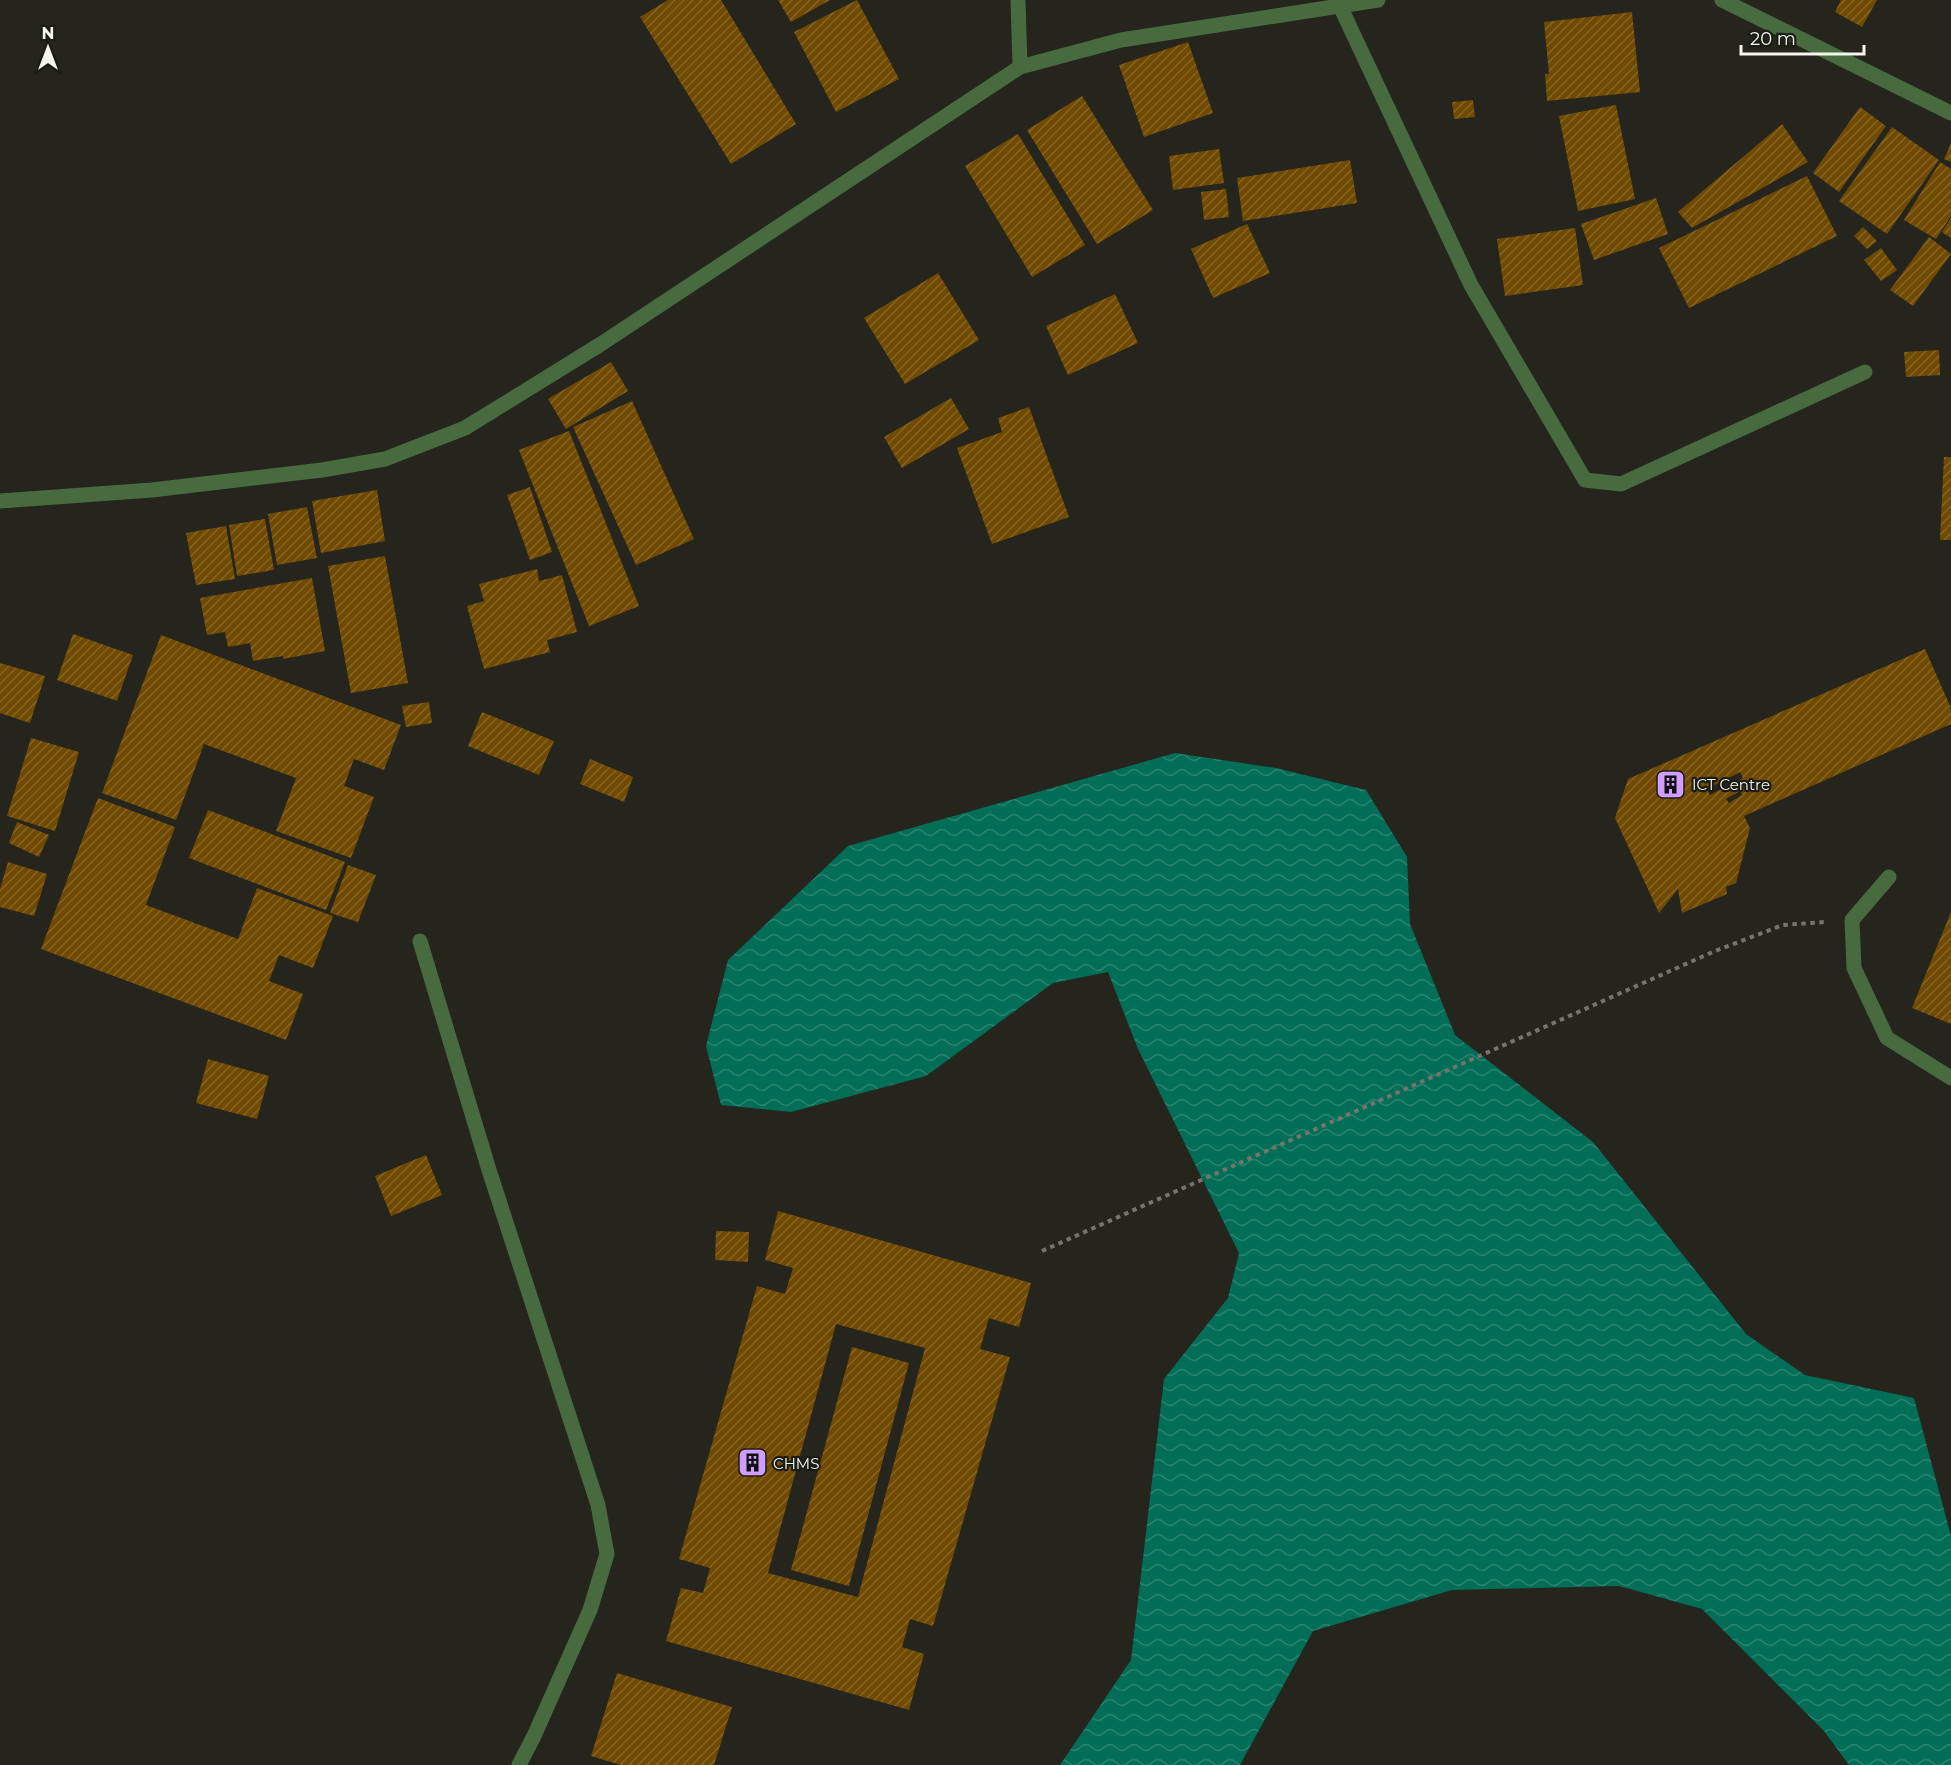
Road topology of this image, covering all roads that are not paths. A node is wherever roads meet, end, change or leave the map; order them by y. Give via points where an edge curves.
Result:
1 (1018, 0) edge
2 (1378, 0) edge
3 (1722, 0) edge
4 (1340, 6) junction
5 (1020, 67) junction
6 (1951, 113) edge
7 (1865, 372) dead end
8 (0, 501) edge
9 (1889, 877) dead end
10 (420, 941) dead end
11 (1951, 1078) edge
12 (519, 1765) edge

1 - 5 street
2 - 4 street
3 - 6 street
4 - 5 street via 1121,40
4 - 7 street via 1471,285 1585,480 1621,484
5 - 8 street via 601,344 465,428 385,459 322,470 152,490
9 - 11 street via 1851,920 1854,968 1887,1038
10 - 12 street via 492,1181 598,1505 607,1554 590,1610

